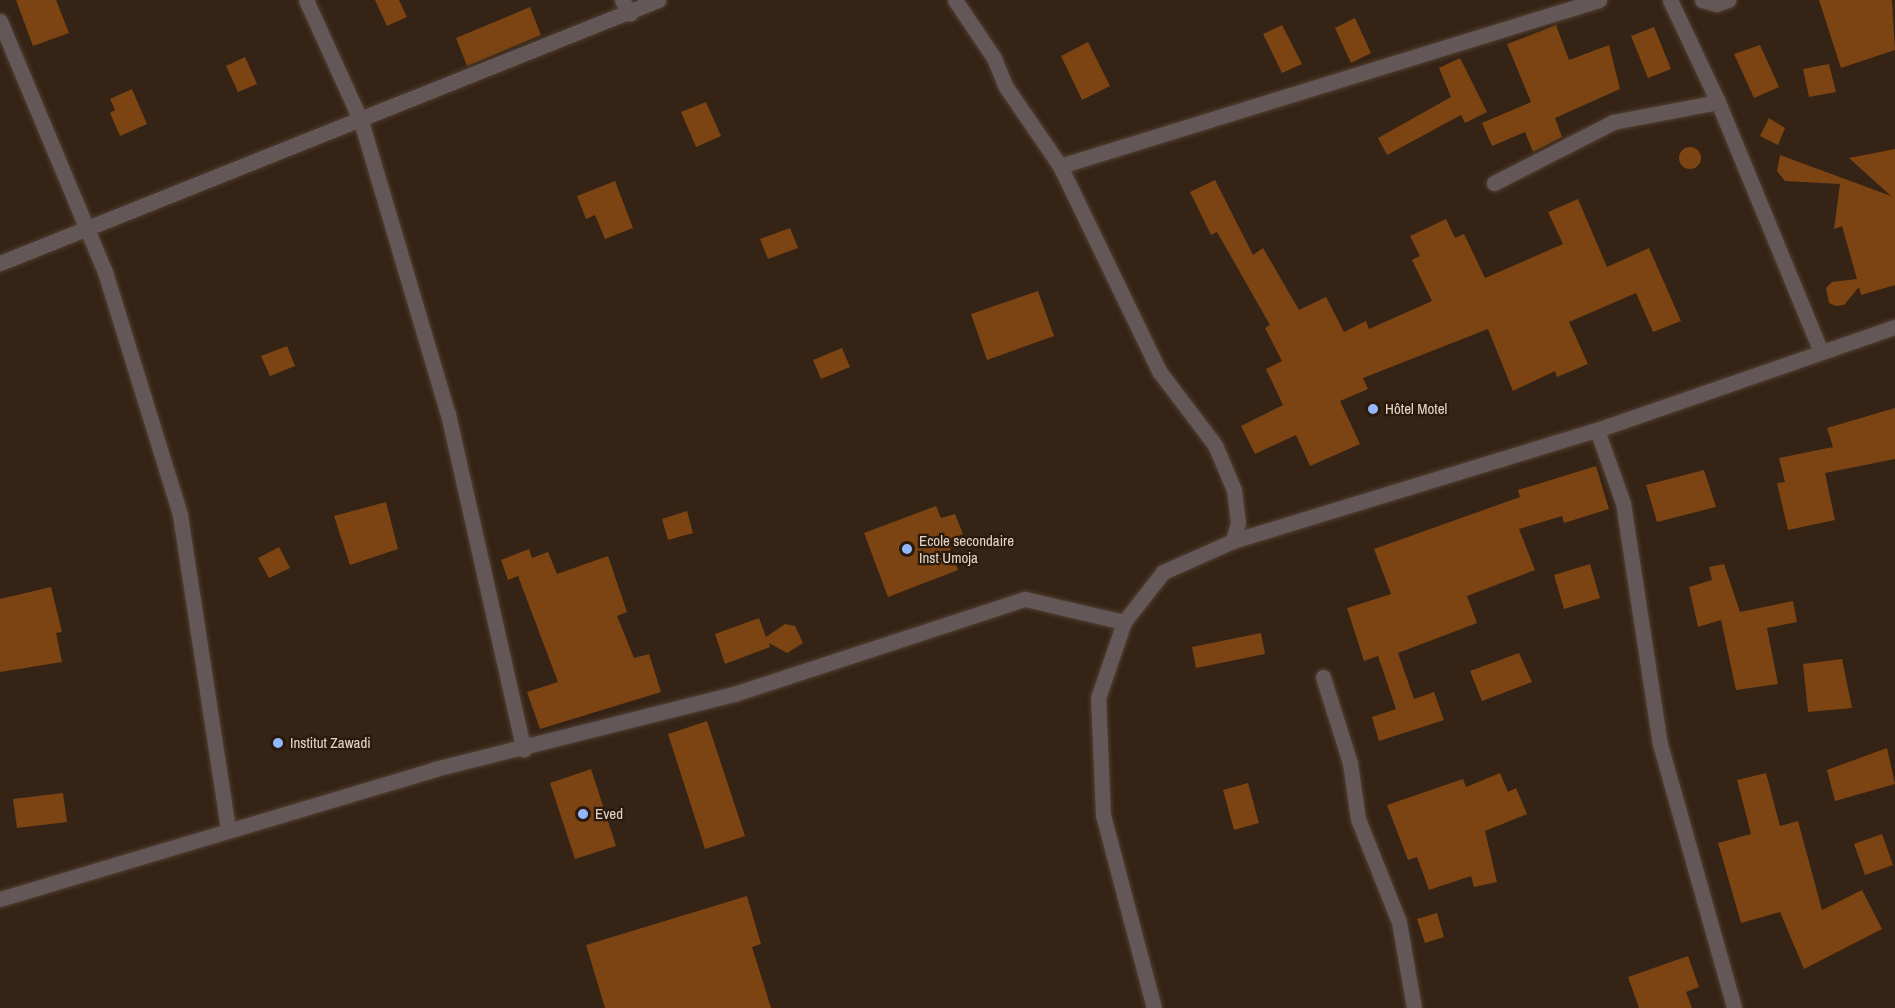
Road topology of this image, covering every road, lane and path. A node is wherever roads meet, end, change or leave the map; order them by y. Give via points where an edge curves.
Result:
1 (306, 0) edge
2 (622, 0) edge
3 (658, 0) edge
4 (1599, 0) edge
5 (1670, 0) edge
6 (1702, 0) edge
7 (1728, 0) edge
8 (957, 1) edge
9 (630, 14) junction
10 (0, 21) edge
11 (1718, 102) junction
12 (361, 121) junction
13 (1060, 166) junction
14 (1494, 183) dead end
15 (89, 229) junction
16 (0, 263) edge
17 (1895, 327) edge
18 (1820, 350) junction
19 (1597, 430) junction
20 (1233, 541) junction
21 (1124, 622) junction
22 (1323, 677) dead end
23 (524, 750) junction
24 (228, 828) junction
25 (0, 899) edge
26 (1154, 1008) edge
27 (1414, 1008) edge
28 (1734, 1008) edge

1 - 12 street
2 - 9 street
3 - 9 street
4 - 13 street
5 - 11 street
6 - 7 street via 1716,4
8 - 13 street via 994,58 1006,87
9 - 12 street
10 - 15 street
11 - 14 street via 1613,122
11 - 18 street
12 - 15 street
12 - 23 street via 448,414
13 - 20 street via 1159,371 1215,446 1234,490 1238,523
15 - 16 street
15 - 24 street via 135,361 180,515
17 - 18 street
18 - 19 street
19 - 20 street
19 - 28 street via 1623,503 1659,744
20 - 21 street via 1163,572
21 - 23 street via 1025,599 734,694
21 - 26 street via 1098,698 1103,815
22 - 27 street via 1350,763 1358,819 1400,922
23 - 24 street via 435,769
24 - 25 street

